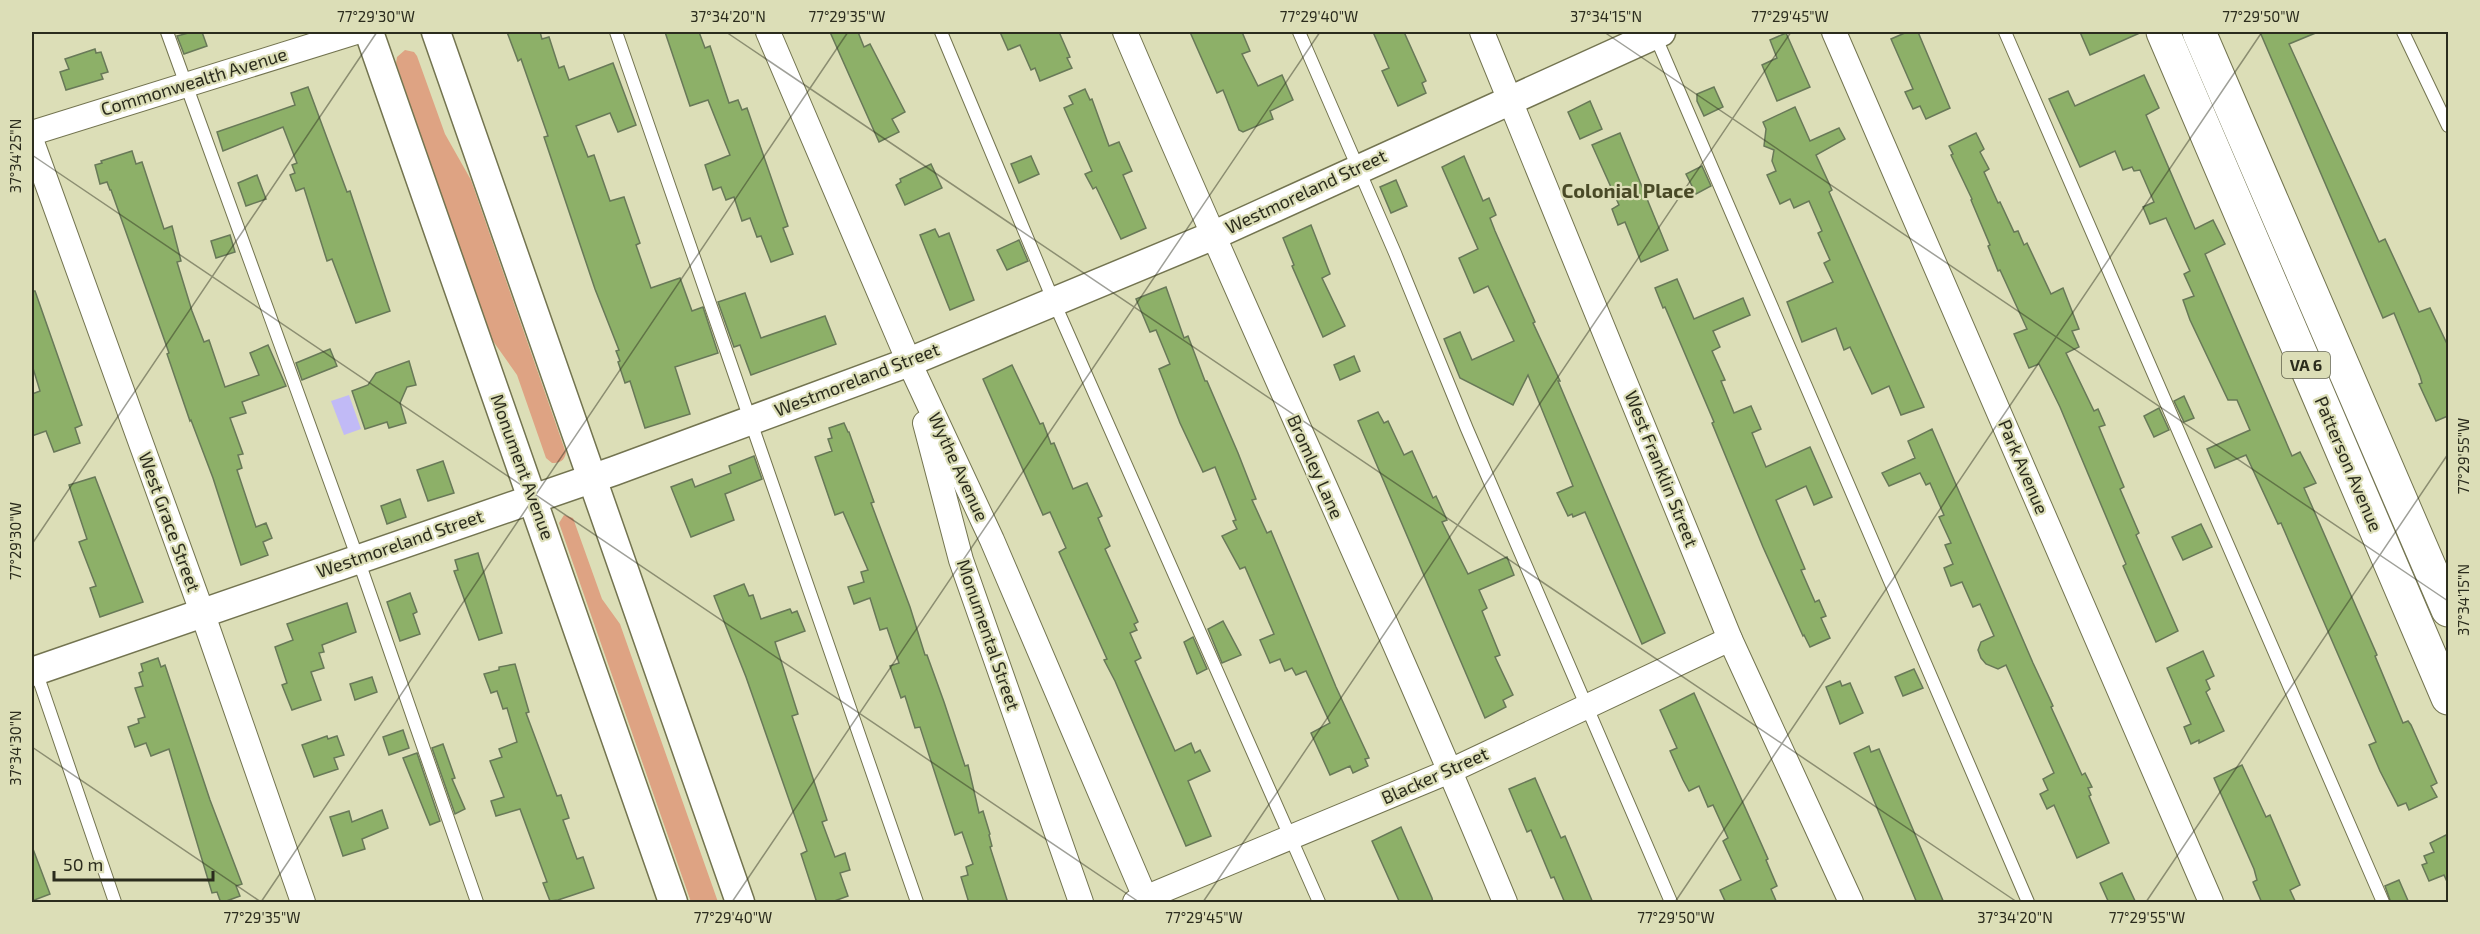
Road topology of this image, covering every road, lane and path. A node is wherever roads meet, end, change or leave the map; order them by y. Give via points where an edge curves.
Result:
1 (167, 32) edge
2 (356, 32) edge
3 (369, 32) edge
4 (436, 32) edge
5 (616, 32) edge
6 (768, 32) edge
7 (941, 32) edge
8 (1125, 32) edge
9 (1299, 32) edge
10 (1482, 32) edge
11 (1834, 32) edge
12 (2006, 32) edge
13 (2163, 32) edge
14 (2199, 32) edge
15 (2403, 32) edge
16 (1656, 33) edge
17 (184, 85) junction
18 (1510, 100) junction
19 (2448, 126) edge
20 (32, 133) edge
21 (32, 142) edge
22 (1359, 167) junction
23 (1212, 236) junction
24 (1054, 302) junction
25 (909, 362) junction
26 (750, 420) junction
27 (592, 477) junction
28 (533, 498) junction
29 (358, 559) junction
30 (2448, 610) edge
31 (202, 612) junction
32 (1730, 639) junction
33 (33, 667) edge
34 (2448, 698) edge
35 (1586, 707) junction
36 (1450, 771) junction
37 (1292, 837) junction
38 (1143, 901) edge
39 (115, 903) edge
40 (303, 903) edge
41 (477, 903) edge
42 (673, 903) edge
43 (740, 903) edge
44 (917, 903) edge
45 (1081, 903) edge
46 (1319, 903) edge
47 (1505, 903) edge
48 (1671, 903) edge
49 (1851, 903) edge
50 (2028, 903) edge
51 (2211, 903) edge
52 (2383, 903) edge

1 - 17 lane
2 - 17 street, Commonwealth Avenue
3 - 28 street, Monument Avenue
4 - 27 street
5 - 26 lane
6 - 25 street, Wythe Avenue
7 - 24 lane
8 - 23 street, Bromley Lane
9 - 22 lane
10 - 18 street, West Franklin Street
11 - 51 street, Park Avenue
12 - 52 lane
13 - 34 main road, Patterson Avenue / VA 6
14 - 30 main road, Patterson Avenue / VA 6
15 - 19 lane
16 - 18 street, Westmoreland Street
16 - 50 lane
17 - 20 street, Commonwealth Avenue
17 - 29 lane
18 - 22 street, Westmoreland Street
18 - 32 street, West Franklin Street
21 - 31 street, West Grace Street
22 - 23 street, Westmoreland Street
22 - 35 lane
23 - 24 street, Westmoreland Street
23 - 36 street, Bromley Lane
24 - 25 street, Westmoreland Street
24 - 37 lane
25 - 26 street, Westmoreland Street
25 - 38 street, Wythe Avenue via 992,540
25 - 45 street, Monumental Street via 961,560
26 - 27 street, Westmoreland Street
26 - 44 lane
27 - 28 street, Westmoreland Street
27 - 43 street
28 - 29 street, Westmoreland Street
28 - 42 street, Monument Avenue
29 - 31 street, Westmoreland Street
29 - 41 lane
31 - 33 street, Westmoreland Street
31 - 40 street, West Grace Street
32 - 35 street, Blacker Street
32 - 49 street, West Franklin Street
33 - 39 lane
35 - 36 street, Blacker Street
35 - 48 lane
36 - 37 street, Blacker Street
36 - 47 street, Bromley Lane
37 - 38 street, Blacker Street
37 - 46 lane

